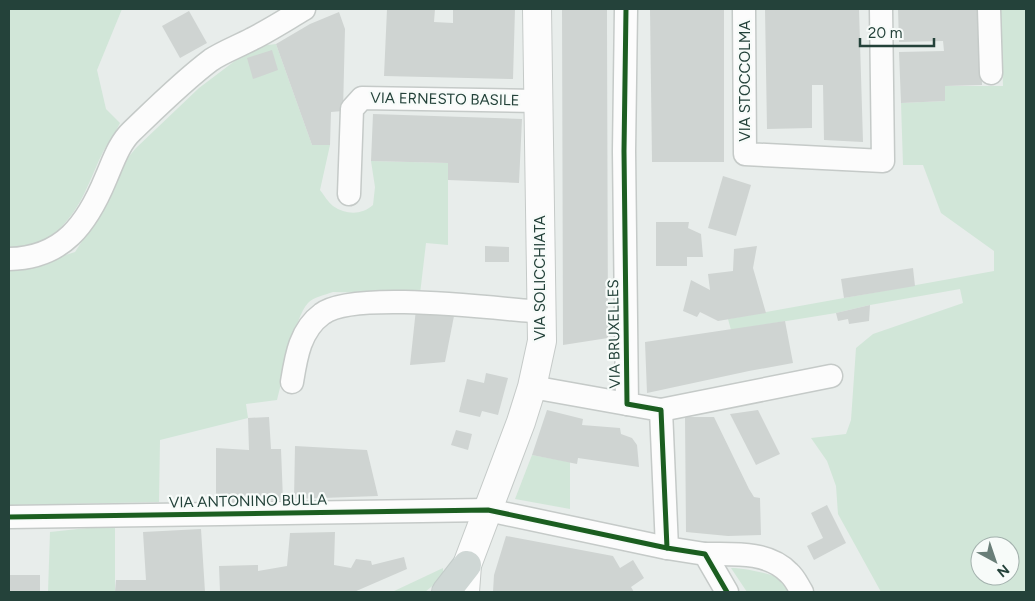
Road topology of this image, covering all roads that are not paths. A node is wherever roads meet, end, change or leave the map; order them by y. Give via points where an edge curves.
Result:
1 (304, 9) edge
2 (537, 9) edge
3 (626, 9) edge
4 (744, 9) edge
5 (881, 9) edge
6 (989, 9) edge
7 (991, 73) dead end
8 (538, 101) junction
9 (349, 194) dead end
10 (9, 259) edge
11 (542, 312) junction
12 (831, 376) dead end
13 (292, 382) dead end
14 (532, 387) junction
15 (627, 404) junction
16 (661, 410) junction
17 (488, 510) junction
18 (9, 517) edge
19 (667, 548) junction
20 (705, 554) junction
21 (468, 565) junction
22 (446, 592) edge
23 (465, 592) edge
24 (727, 592) edge
25 (802, 592) edge

1 - 10 street via 212,60 129,133 115,155 89,215 77,230 45,253
2 - 8 street, VIA SOLICCHIATA
3 - 15 street, VIA BRUXELLES
4 - 5 street, VIA STOCCOLMA via 745,154 883,161
6 - 7 street
8 - 9 street, VIA ERNESTO BASILE via 362,98 352,109
8 - 11 street, VIA SOLICCHIATA
11 - 13 street via 392,301 337,306 323,313 310,326 300,343
11 - 14 street, VIA SOLICCHIATA via 542,341
12 - 16 street
14 - 15 street
14 - 17 street, VIA SOLICCHIATA
15 - 16 street, VIA BRUXELLES
16 - 19 street
17 - 18 street, VIA ANTONINO BULLA
17 - 19 street, VIA ANTONINO BULLA
17 - 21 street, VIA SOLICCHIATA
19 - 20 street
20 - 24 street
20 - 25 street via 742,554 774,561 790,573
21 - 22 main road
21 - 23 street, VIA SOLICCHIATA

